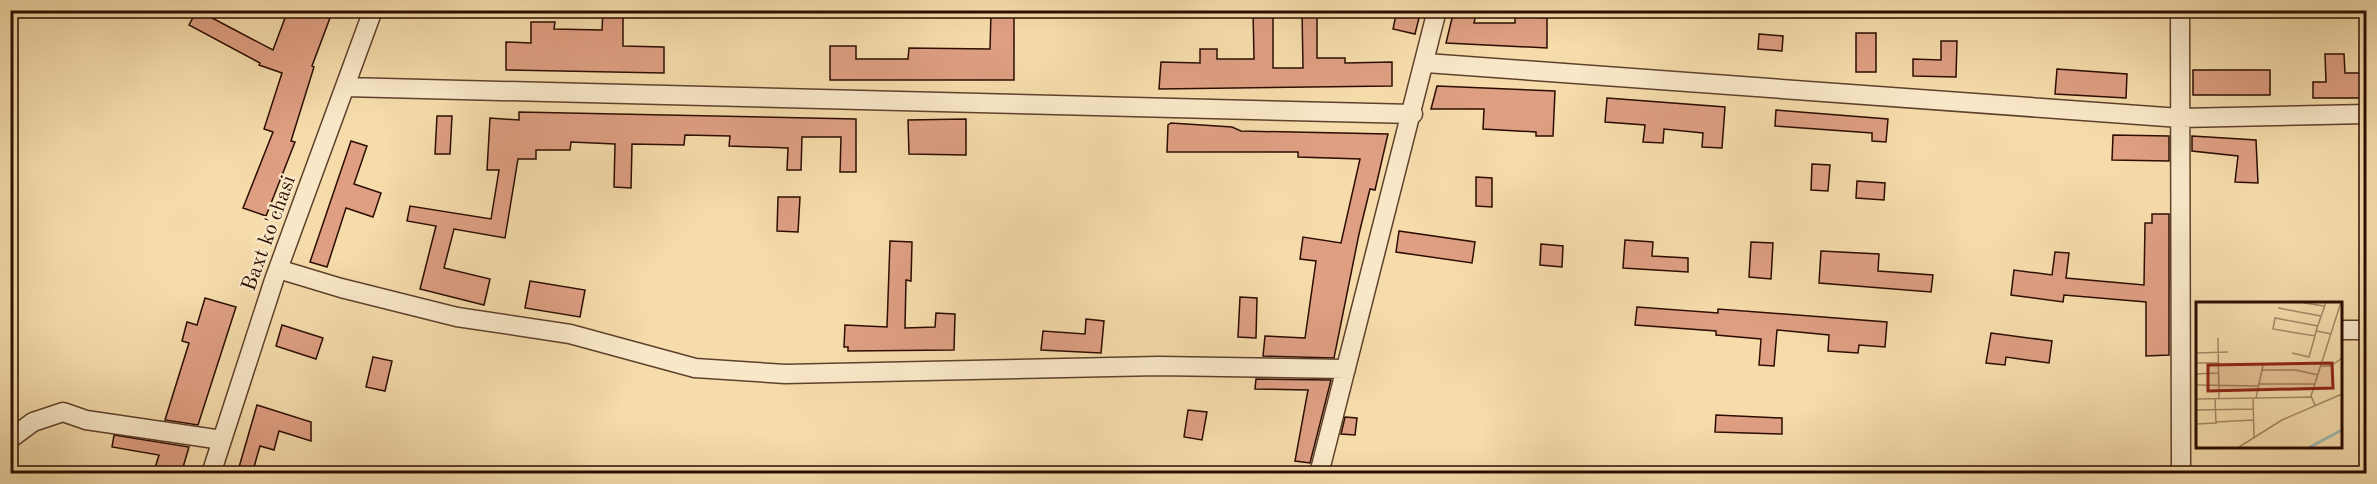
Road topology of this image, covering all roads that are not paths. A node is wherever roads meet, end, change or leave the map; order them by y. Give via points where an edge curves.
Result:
1 (373, 10) edge
2 (1437, 10) edge
3 (2180, 10) edge
4 (1426, 63) junction
5 (346, 87) junction
6 (1413, 114) junction
7 (2367, 114) edge
8 (2181, 118) junction
9 (278, 269) junction
10 (2341, 330) edge
11 (2367, 330) edge
12 (2189, 331) edge
13 (1346, 369) junction
14 (10, 439) edge
15 (222, 440) junction
16 (211, 474) edge
17 (1319, 474) edge
18 (2181, 474) edge

1 - 5 street, Baxt ko'chasi
2 - 4 street
3 - 8 street
4 - 6 street
4 - 8 street
5 - 6 street
5 - 9 street, Baxt ko'chasi
6 - 13 street
7 - 8 street
8 - 12 street
9 - 13 street via 457,316 570,334 695,368 785,375 1159,366
9 - 15 street, Baxt ko'chasi
10 - 11 street
12 - 18 street
13 - 17 street
14 - 15 street via 33,422 63,412 86,420
15 - 16 street, Baxt ko'chasi

